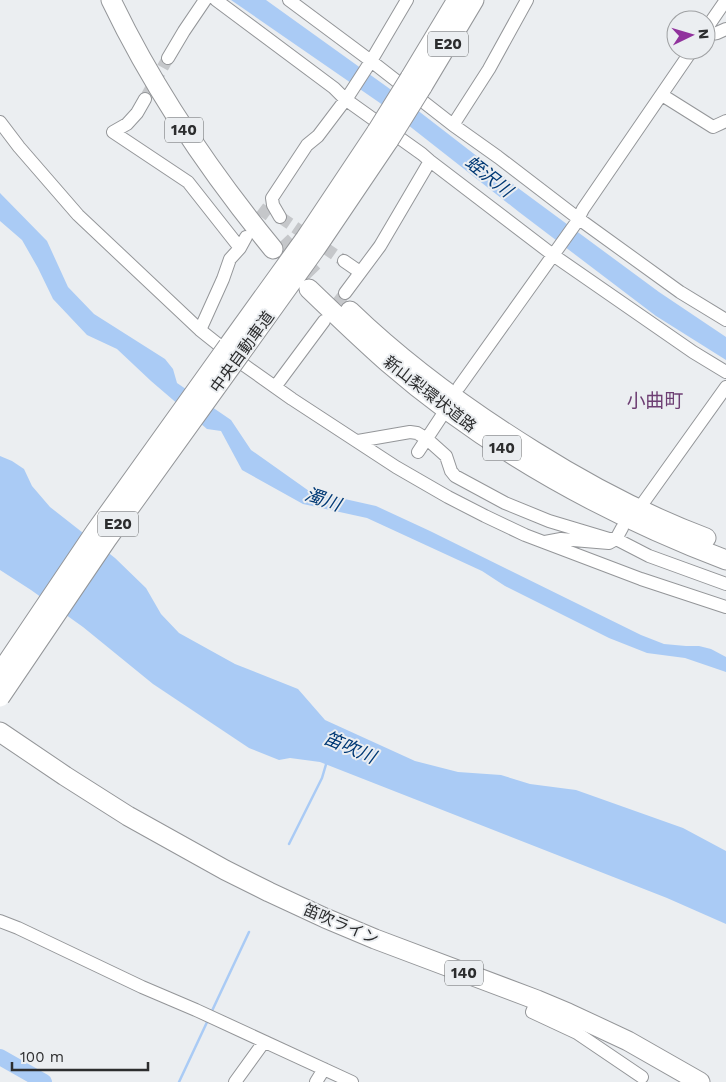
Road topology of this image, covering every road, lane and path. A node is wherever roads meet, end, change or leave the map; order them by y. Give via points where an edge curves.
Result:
1 (111, 0) edge
2 (124, 0) edge
3 (205, 0) edge
4 (216, 0) edge
5 (289, 0) edge
6 (407, 0) edge
7 (457, 0) edge
8 (474, 0) edge
9 (527, 0) edge
10 (726, 0) edge
11 (716, 14) edge
12 (168, 58) tunnel mouth
13 (685, 60) edge
14 (370, 63) junction
15 (416, 83) junction
16 (662, 95) junction
17 (347, 97) junction
18 (145, 99) tunnel mouth
19 (726, 121) edge
20 (0, 122) edge
21 (453, 125) junction
22 (430, 162) junction
23 (280, 218) tunnel mouth
24 (577, 221) junction
25 (554, 253) junction
26 (344, 261) tunnel mouth
27 (360, 272) junction
28 (345, 293) tunnel mouth
29 (726, 320) edge
30 (324, 321) tunnel mouth
31 (200, 330) junction
32 (234, 350) junction
33 (726, 372) edge
34 (275, 387) junction
35 (459, 387) dead end
36 (726, 387) edge
37 (442, 414) dead end
38 (427, 439) junction
39 (358, 442) junction
40 (418, 452) dead end
41 (642, 503) dead end
42 (619, 534) junction
43 (543, 542) junction
44 (726, 546) edge
45 (726, 560) edge
46 (726, 584) edge
47 (726, 607) edge
48 (0, 672) edge
49 (0, 697) edge
50 (0, 732) edge
51 (0, 921) edge
52 (537, 1000) junction
53 (264, 1042) junction
54 (324, 1069) junction
55 (642, 1077) dead end
56 (235, 1082) edge
57 (316, 1082) edge
58 (352, 1082) edge
59 (700, 1082) edge

1 - 2 highway, 140 via 139,56 188,137 243,213 277,245 172,90
3 - 12 street
4 - 17 street
5 - 14 street
6 - 14 street
7 - 15 highway, 中央自動車道 / E20
8 - 15 highway, 中央自動車道 / E20
9 - 21 street via 490,69
10 - 11 street
13 - 16 street
14 - 17 street
14 - 21 street
15 - 32 highway, 中央自動車道 / E20, bridge via 383,136 305,239
16 - 19 street via 713,127
16 - 24 street
17 - 22 street
17 - 23 street via 318,136 307,145 272,198 270,206
18 - 31 street via 127,124 113,132 188,182 243,242 230,259
20 - 31 street via 78,216
21 - 24 street
22 - 25 street
22 - 27 street via 380,246
24 - 25 street
24 - 29 street
25 - 33 street
25 - 35 street
26 - 27 street
27 - 28 street
30 - 34 street
31 - 34 street
32 - 48 highway, 中央自動車道 / E20, bridge via 95,532
32 - 49 highway, 中央自動車道 / E20, bridge
34 - 39 street
36 - 41 street
37 - 38 street
38 - 39 street via 410,432
38 - 40 street
38 - 42 street via 446,456 455,476 505,503 549,521 609,539
39 - 43 street via 448,497
42 - 43 street via 610,543 560,539
42 - 46 street via 649,556
43 - 47 street
44 - 45 highway, 新山梨環状道路 / 140 via 604,492 485,420 434,383 314,285 347,326 458,418 599,504
50 - 52 highway, 笛吹ライン / 140 via 122,812 251,884 376,939
51 - 53 street
52 - 55 street via 532,1012 577,1033
52 - 59 highway, 笛吹ライン / 140 via 628,1041
53 - 54 street
53 - 56 street
54 - 57 street
54 - 58 street

